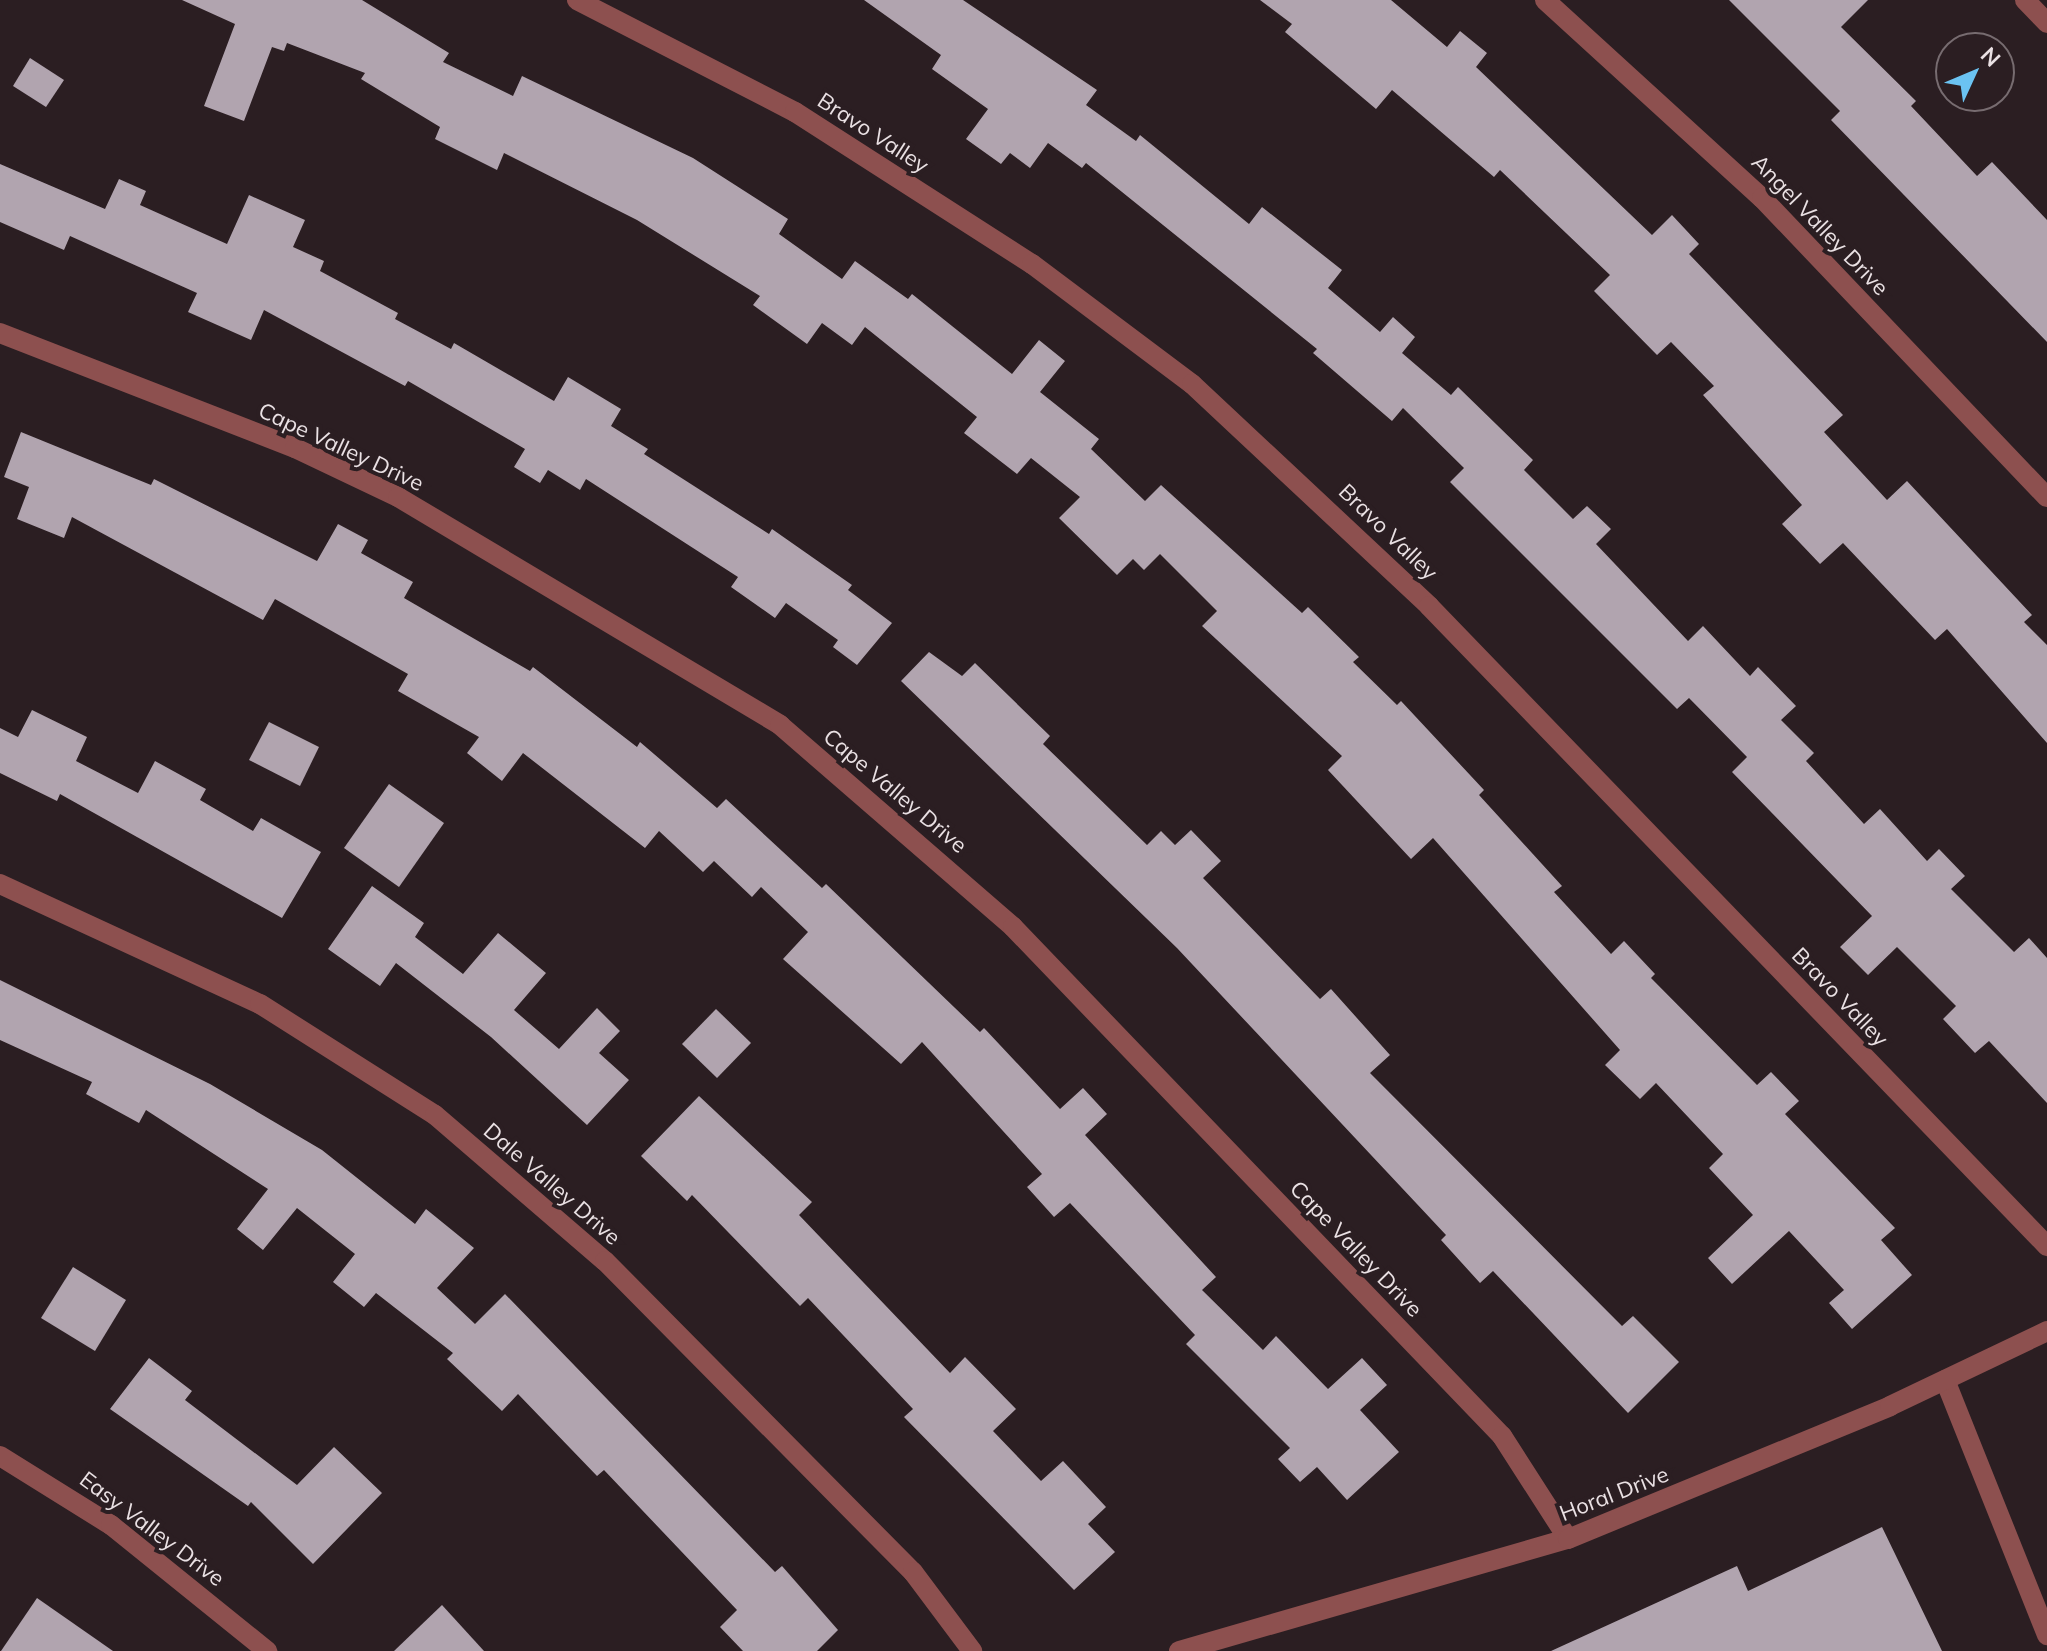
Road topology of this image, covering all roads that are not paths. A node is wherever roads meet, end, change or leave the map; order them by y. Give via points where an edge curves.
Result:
1 (577, 0) edge
2 (1545, 0) edge
3 (2025, 0) edge
4 (2047, 23) edge
5 (0, 333) edge
6 (2047, 497) edge
7 (0, 884) edge
8 (2047, 1246) edge
9 (2047, 1331) edge
10 (1945, 1380) junction
11 (0, 1456) edge
12 (1568, 1539) junction
13 (2047, 1635) edge
14 (1185, 1650) edge
15 (267, 1651) edge
16 (972, 1651) edge

1 - 8 street, Bravo Valley via 795,112 1032,264 1192,384 1429,606
2 - 6 street, Angel Valley Drive via 1762,198
3 - 4 street
5 - 12 street, Cape Valley Drive via 295,448 398,497 780,725 1013,927 1502,1436
7 - 16 street, Dale Valley Drive via 260,1004 435,1115 605,1261 913,1572
9 - 10 street, Horal Drive
10 - 12 street, Horal Drive
10 - 13 street
11 - 15 street, Easy Valley Drive via 111,1525
12 - 14 street, Horal Drive

